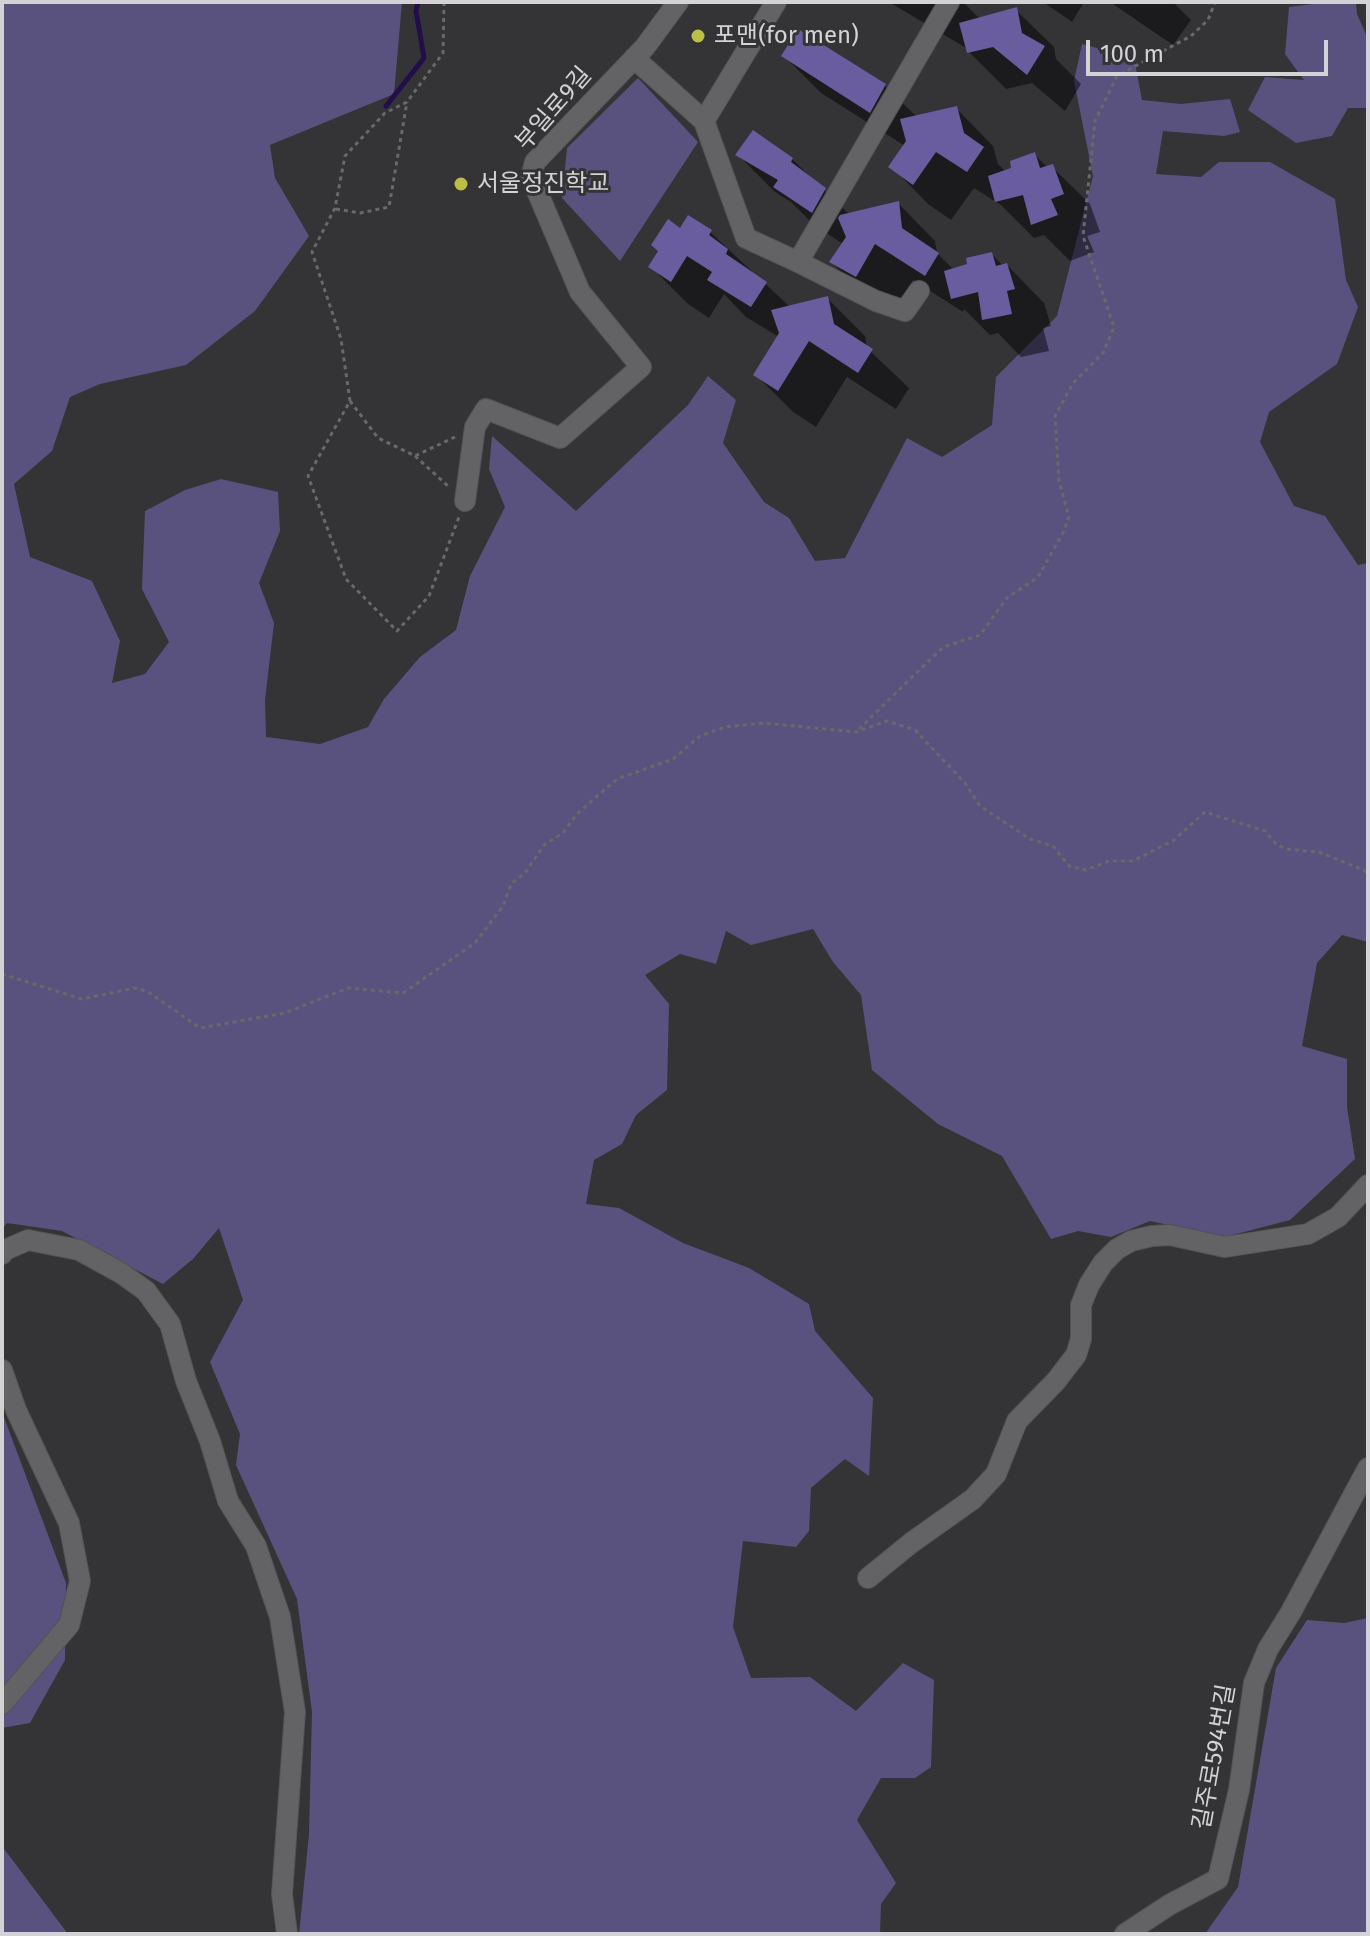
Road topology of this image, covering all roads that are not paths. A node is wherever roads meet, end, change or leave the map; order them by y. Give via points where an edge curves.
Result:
1 (678, 2) edge
2 (776, 2) edge
3 (949, 2) edge
4 (634, 58) junction
5 (704, 121) junction
6 (798, 262) junction
7 (919, 291) dead end
8 (465, 501) road end
9 (1368, 1185) edge
10 (2, 1254) edge
11 (2, 1370) edge
12 (1368, 1468) edge
13 (868, 1578) dead end
14 (2, 1704) edge
15 (287, 1934) edge
16 (1125, 1934) edge

1 - 4 street, 부일로9길
2 - 5 street
3 - 6 street
4 - 5 street
4 - 8 street, 부일로9길 via 535,162 531,177 580,292 641,367 560,438 486,409 475,427
5 - 6 street via 746,238
6 - 7 street via 905,311
9 - 13 street via 1338,1217 1308,1234 1225,1247 1152,1236 1117,1249 1103,1263 1081,1305 1076,1355 1017,1421 996,1474 973,1499
10 - 15 street via 28,1240 79,1250 146,1291 170,1324 228,1501 256,1546 280,1617 295,1712 282,1894
11 - 14 street via 69,1523 80,1581 69,1625
12 - 16 street, 길주로594번길 via 1254,1683 1239,1790 1218,1879

